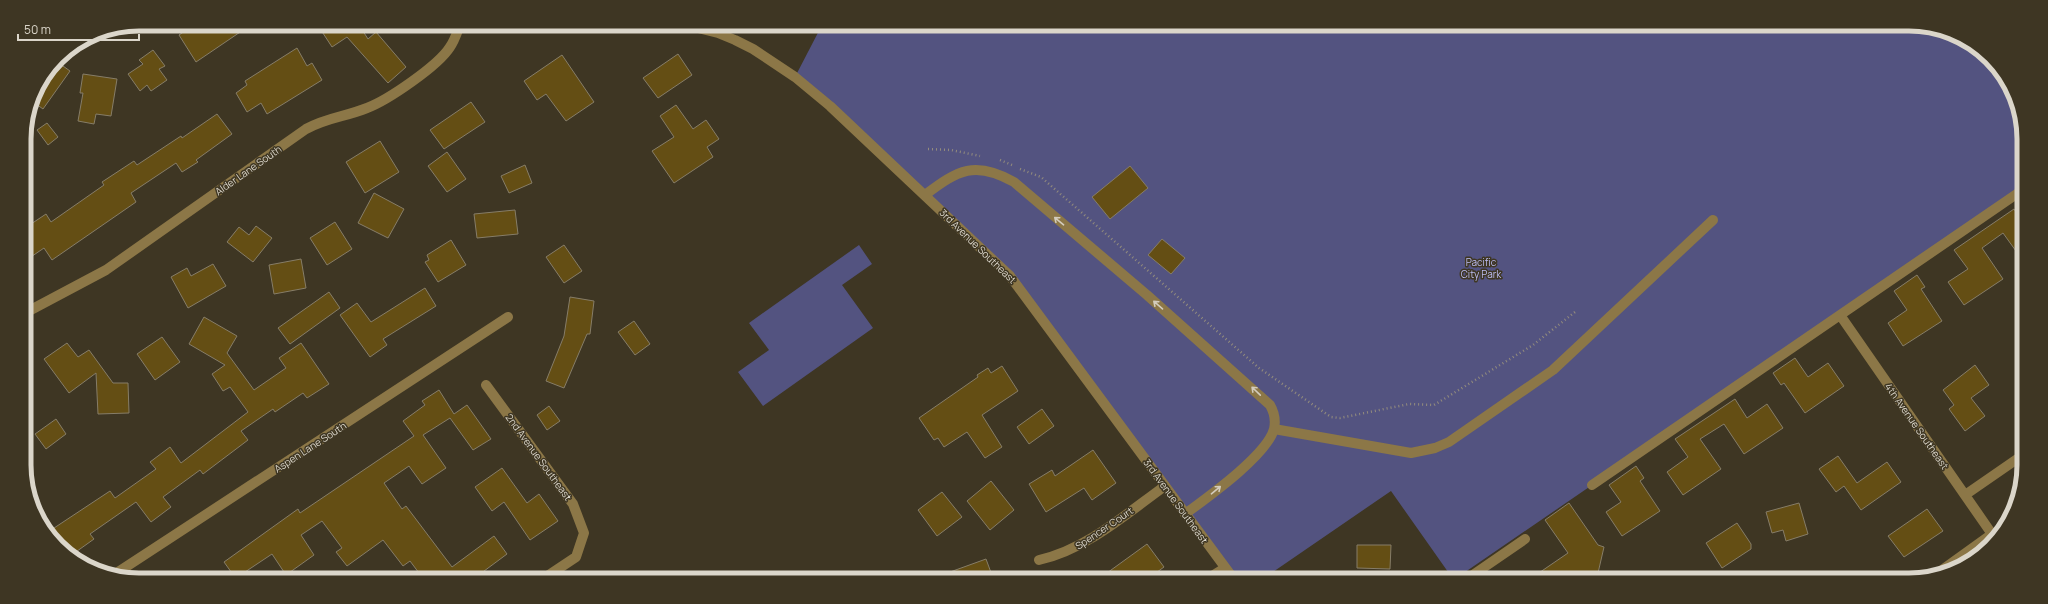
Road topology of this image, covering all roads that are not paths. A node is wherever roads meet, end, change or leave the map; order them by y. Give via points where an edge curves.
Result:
1 (457, 31) edge
2 (710, 31) edge
3 (2017, 194) edge
4 (925, 195) junction
5 (1713, 220) dead end
6 (31, 310) edge
7 (1840, 315) junction
8 (508, 317) dead end
9 (486, 385) dead end
10 (1274, 429) junction
11 (2017, 459) edge
12 (1592, 485) dead end
13 (1165, 486) junction
14 (1965, 495) junction
15 (1185, 514) junction
16 (1992, 534) edge
17 (1525, 539) dead end
18 (1987, 539) edge
19 (1040, 560) dead end
20 (1949, 565) edge
21 (1225, 568) junction
22 (120, 571) edge
23 (552, 573) edge
24 (1217, 573) edge
25 (1228, 573) edge
26 (1476, 573) edge

1 - 6 street, Alder Lane South via 450,48 436,63 385,99 367,108 327,119 306,129 106,270
2 - 4 street, 3rd Avenue Southeast via 752,49 795,77 830,106
3 - 7 street
10 -> 4 street via 1274,413 1270,405 1252,387 1014,182 989,170 976,169 946,179
4 - 13 street, 3rd Avenue Southeast via 1010,276
5 - 10 street via 1553,370 1449,442 1411,453
7 - 12 street
7 - 14 street, 4th Avenue Southeast
8 - 22 street, Aspen Lane South
9 - 23 street, 2nd Avenue Southeast via 573,504 584,533 576,557
15 -> 10 street via 1256,456 1264,448
11 - 14 street
13 - 15 street, 3rd Avenue Southeast
13 - 19 street, Spencer Court via 1078,547 1058,556
14 - 16 street, 4th Avenue Southeast
15 - 21 street, 3rd Avenue Southeast
17 - 26 street
18 - 20 street
21 - 24 street
21 - 25 street, 3rd Avenue Southeast

